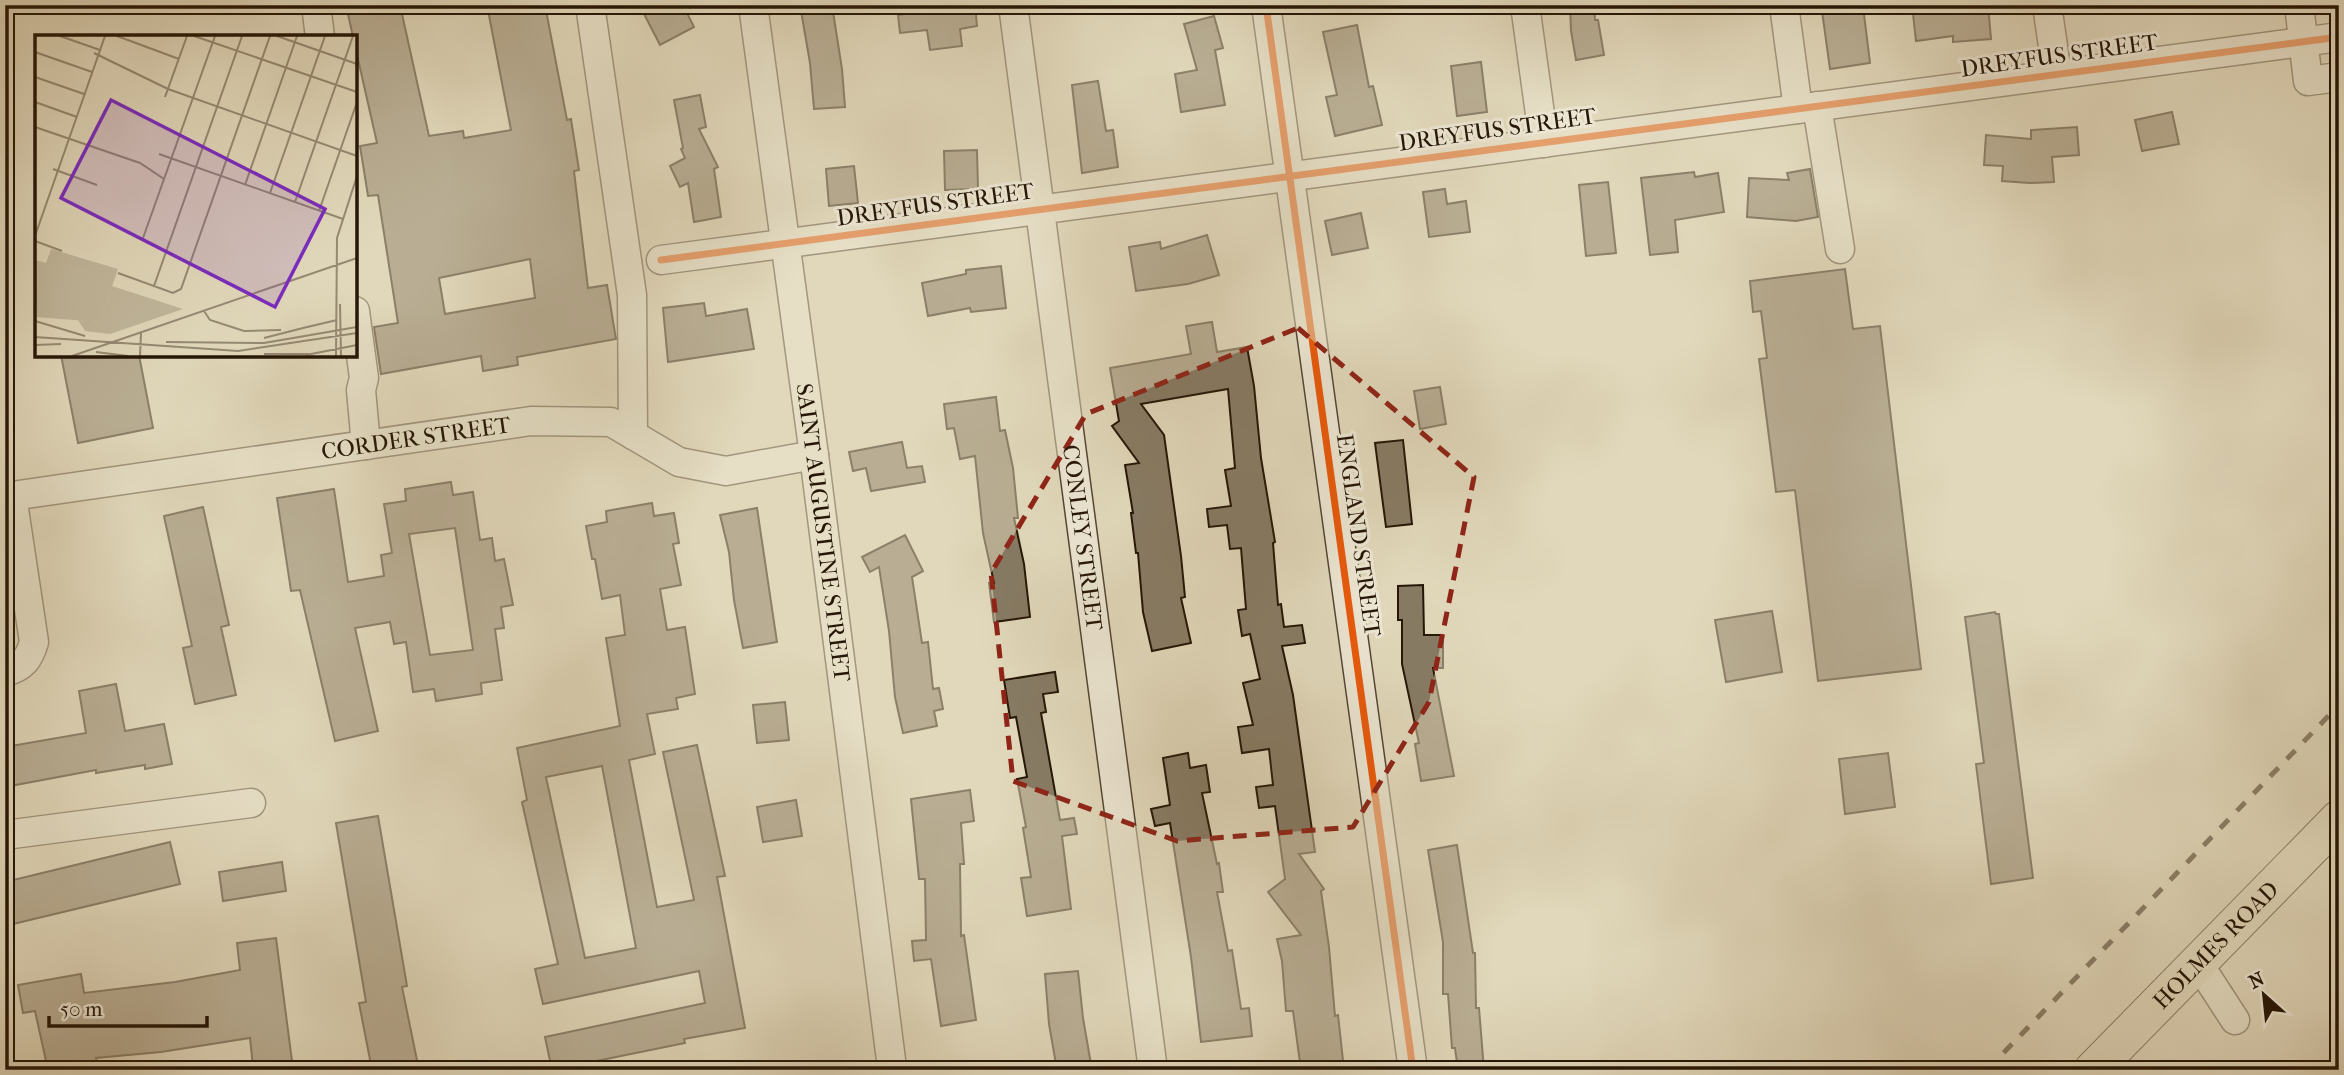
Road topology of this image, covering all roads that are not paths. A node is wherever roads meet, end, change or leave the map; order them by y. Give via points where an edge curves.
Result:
1 (316, 5) edge
2 (590, 5) edge
3 (753, 5) edge
4 (1013, 5) edge
5 (1266, 5) edge
6 (1525, 5) edge
7 (1784, 5) edge
8 (2047, 5) edge
9 (2299, 5) edge
10 (320, 35) edge
11 (2339, 37) edge
12 (2304, 42) junction
13 (2057, 75) junction
14 (2339, 78) edge
15 (1808, 107) junction
16 (1544, 142) junction
17 (1290, 176) junction
18 (1039, 210) junction
19 (786, 243) junction
20 (1840, 249) dead end
21 (661, 260) dead end
22 (357, 326) edge
23 (633, 435) junction
24 (373, 444) junction
25 (814, 455) junction
26 (9, 496) edge
27 (5, 672) edge
28 (251, 803) dead end
29 (2339, 819) edge
30 (5, 835) edge
31 (2198, 963) junction
32 (2235, 1020) dead end
33 (891, 1060) dead end
34 (1153, 1070) edge
35 (1413, 1070) edge
36 (2093, 1070) edge

1 - 10 street
2 - 23 street via 632,295
3 - 19 street, SAINT AUGUSTINE STREET
4 - 18 street, CONLEY STREET
5 - 17 street, ENGLAND STREET
6 - 16 street
7 - 15 street
8 - 13 street
9 - 12 street
11 - 12 street, DREYFUS STREET
12 - 13 street, DREYFUS STREET
12 - 14 street via 2308,81
13 - 15 street, DREYFUS STREET
15 - 16 street, DREYFUS STREET
15 - 20 street
16 - 17 street, DREYFUS STREET
17 - 18 street, DREYFUS STREET
17 - 35 street, ENGLAND STREET
18 - 19 street, DREYFUS STREET
18 - 34 street, CONLEY STREET
19 - 21 street, DREYFUS STREET
19 - 25 street, SAINT AUGUSTINE STREET
22 - 24 street via 364,378 361,390
23 - 24 street, CORDER STREET via 611,422 531,421
23 - 25 street, CORDER STREET via 679,462 726,471
24 - 26 street, CORDER STREET
25 - 33 street, SAINT AUGUSTINE STREET
26 - 27 street via 34,642 23,665
28 - 30 street
29 - 31 main road, HOLMES ROAD
31 - 32 street
31 - 36 main road, HOLMES ROAD

